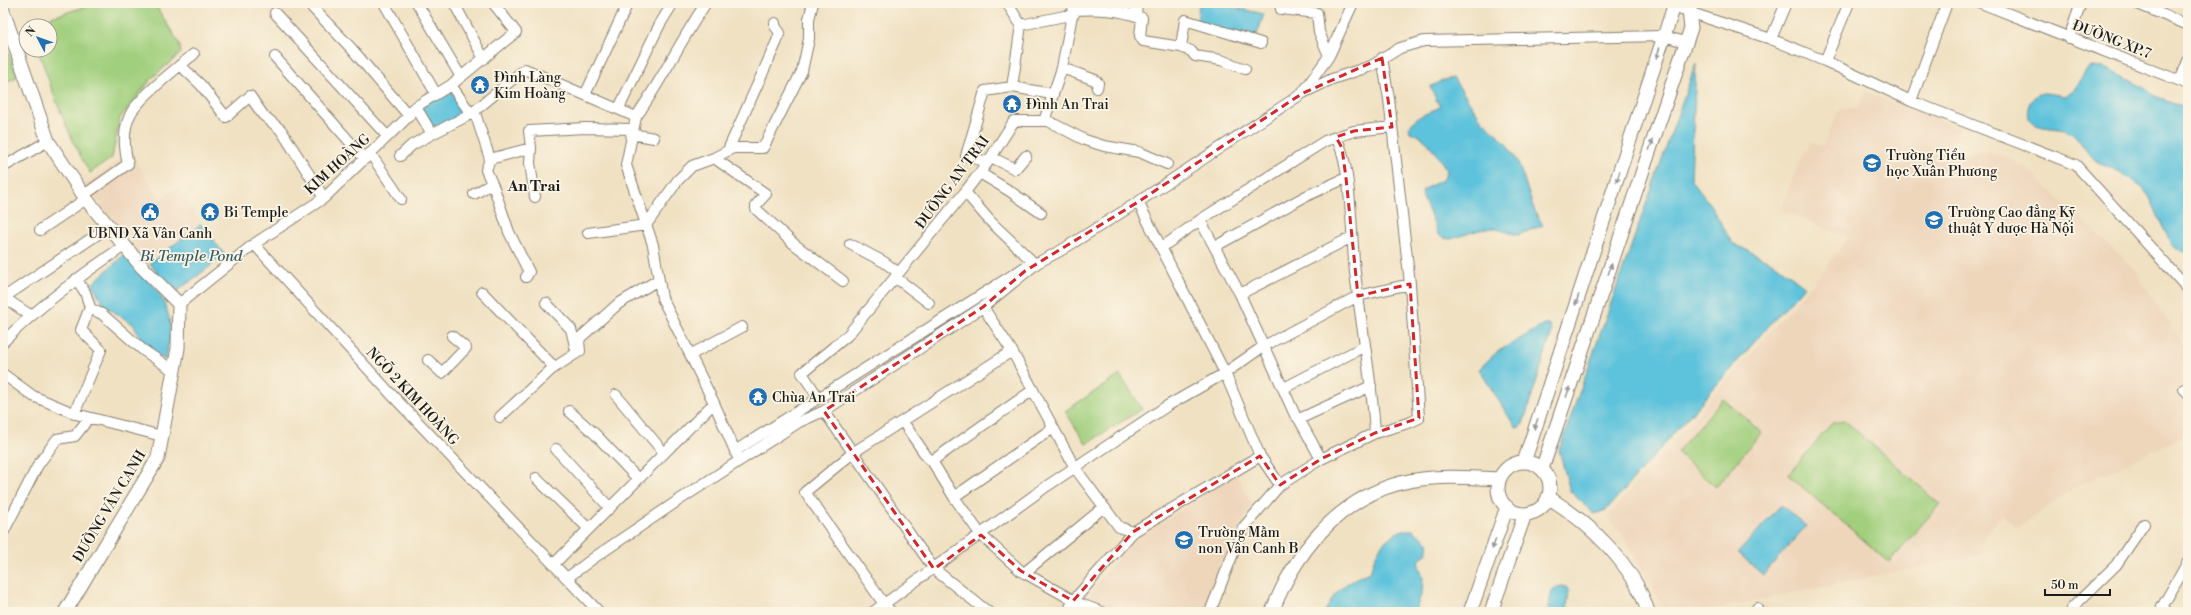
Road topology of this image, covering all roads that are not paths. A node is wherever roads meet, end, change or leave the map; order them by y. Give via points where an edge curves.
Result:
1 (308, 3) edge
2 (384, 3) edge
3 (417, 3) edge
4 (454, 3) edge
5 (494, 3) edge
6 (628, 3) edge
7 (673, 3) edge
8 (706, 3) edge
9 (813, 3) edge
10 (1007, 3) edge
11 (1137, 3) edge
12 (1280, 3) edge
13 (1353, 3) edge
14 (1786, 3) edge
15 (1849, 3) edge
16 (1947, 3) edge
17 (1981, 3) edge
18 (2082, 3) edge
19 (2134, 3) edge
20 (1674, 5) edge
21 (1084, 6) edge
22 (1691, 7) edge
23 (3, 11) edge
24 (275, 13) dead end
25 (1074, 14) junction
26 (1136, 16) junction
27 (775, 23) dead end
28 (1020, 25) junction
29 (2188, 25) edge
30 (1664, 36) junction
31 (2069, 38) junction
32 (1771, 39) junction
33 (1686, 42) junction
34 (1261, 43) dead end
35 (1181, 47) junction
36 (194, 54) dead end
37 (1329, 56) junction
38 (275, 57) dead end
39 (1382, 58) junction
40 (484, 59) junction
41 (1825, 61) junction
42 (2188, 61) edge
43 (180, 65) junction
44 (1062, 68) junction
45 (1245, 69) dead end
46 (461, 77) junction
47 (2184, 83) edge
48 (451, 85) junction
49 (1012, 87) junction
50 (1097, 88) dead end
51 (1302, 93) junction
52 (436, 94) junction
53 (1052, 94) junction
54 (585, 95) junction
55 (1911, 101) junction
56 (416, 107) junction
57 (619, 108) junction
58 (471, 114) junction
59 (409, 116) junction
60 (636, 117) junction
61 (1044, 121) junction
62 (1392, 127) junction
63 (632, 132) junction
64 (432, 134) junction
65 (387, 136) junction
66 (1336, 137) junction
67 (654, 138) dead end
68 (48, 141) junction
69 (531, 148) junction
70 (728, 150) junction
71 (367, 156) junction
72 (400, 156) dead end
73 (1026, 156) dead end
74 (714, 158) junction
75 (490, 159) junction
76 (990, 159) junction
77 (1167, 164) dead end
78 (3, 167) edge
79 (980, 173) junction
80 (1346, 178) junction
81 (494, 188) junction
82 (965, 192) junction
83 (474, 194) dead end
84 (85, 197) junction
85 (535, 197) dead end
86 (324, 198) junction
87 (401, 199) dead end
88 (1138, 202) junction
89 (1041, 213) dead end
90 (1200, 220) junction
91 (646, 225) junction
92 (110, 226) junction
93 (40, 230) dead end
94 (588, 232) dead end
95 (1352, 237) junction
96 (254, 244) junction
97 (850, 244) dead end
98 (124, 246) junction
99 (1216, 246) junction
100 (1161, 248) junction
101 (897, 275) junction
102 (526, 277) dead end
103 (76, 279) junction
104 (658, 280) junction
105 (843, 280) dead end
106 (1410, 284) junction
107 (2188, 289) edge
108 (482, 292) dead end
109 (1240, 294) junction
110 (1358, 296) junction
111 (3, 297) edge
112 (929, 302) dead end
113 (546, 303) dead end
114 (179, 304) junction
115 (983, 307) junction
116 (91, 309) junction
117 (30, 315) junction
118 (742, 327) dead end
119 (452, 336) dead end
120 (3, 342) edge
121 (1264, 346) junction
122 (1365, 346) junction
123 (1012, 351) junction
124 (578, 352) junction
125 (690, 355) junction
126 (428, 360) dead end
127 (554, 367) junction
128 (174, 371) junction
129 (1225, 373) junction
130 (3, 374) edge
131 (1371, 386) junction
132 (1284, 388) junction
133 (1033, 390) junction
134 (616, 394) dead end
135 (818, 397) junction
136 (714, 403) junction
137 (569, 411) dead end
138 (824, 411) junction
139 (74, 414) junction
140 (500, 416) dead end
141 (90, 418) junction
142 (1299, 419) junction
143 (903, 422) junction
144 (1053, 428) junction
145 (1374, 433) junction
146 (162, 436) junction
147 (556, 449) dead end
148 (854, 452) junction
149 (664, 453) junction
150 (737, 456) junction
151 (1260, 456) junction
152 (1321, 459) junction
153 (932, 461) junction
154 (1524, 462) junction
155 (1075, 468) junction
156 (1542, 469) junction
157 (536, 478) dead end
158 (1499, 479) junction
159 (638, 480) junction
160 (1280, 485) junction
161 (954, 497) junction
162 (1548, 497) junction
163 (1104, 506) junction
164 (1507, 507) junction
165 (610, 508) junction
166 (1526, 514) junction
167 (2144, 524) dead end
168 (589, 529) junction
169 (1133, 532) junction
170 (3, 533) edge
171 (981, 535) junction
172 (2188, 562) edge
173 (554, 564) junction
174 (934, 569) junction
175 (1024, 573) junction
176 (567, 578) junction
177 (1073, 601) junction
178 (887, 608) edge
179 (2072, 608) dead end
180 (65, 612) edge
181 (599, 612) edge
182 (873, 612) edge
183 (988, 612) edge
184 (1068, 612) edge
185 (1102, 612) edge
186 (1210, 612) edge
187 (1272, 612) edge
188 (1470, 612) edge
189 (1491, 612) edge
190 (1648, 612) edge
191 (2168, 612) edge

1 - 59 street via 351,48
2 - 52 street
3 - 46 street
4 - 40 street
5 - 40 street, KIM HOÀNG via 516,32
6 - 54 street
7 - 57 street
8 - 60 street
9 - 70 street via 802,71 763,148
10 - 28 street
11 - 26 street
12 - 37 street via 1281,9 1317,13 1320,37
13 - 37 street
14 - 32 street
15 - 41 street
16 - 55 street
17 - 31 street, ĐƯỜNG XP.7
18 - 31 street
19 - 29 street
20 - 22 street
20 - 30 street
21 - 25 street via 1074,10
21 - 26 street via 1111,9
22 - 32 street
22 - 33 street via 1691,28
23 - 68 street
24 - 65 street
25 - 28 street
25 - 44 street
26 - 35 street via 1142,18 1140,36 1143,41
27 - 70 street via 780,33
28 - 49 street
30 - 33 street
30 - 39 street via 1424,41 1400,48
30 -> 154 street
31 - 47 street, ĐƯỜNG XP.7
32 - 41 street
156 -> 33 street
34 - 35 street via 1185,20
35 - 45 street via 1192,51 1195,56 1221,60
36 - 43 street
37 - 51 street
38 - 71 street
39 - 51 street via 1370,66
39 - 62 street
40 - 46 street, KIM HOÀNG
41 - 55 street
42 - 47 street
43 - 84 street via 130,114 124,146 128,164
43 - 86 street via 226,117 250,96 263,114 281,130
44 - 50 street via 1095,80 1098,83
44 - 53 street
46 - 48 street, KIM HOÀNG
48 - 52 street, KIM HOÀNG
48 - 58 street
49 - 53 street
49 - 76 street via 986,90 966,156
51 - 88 street
52 - 56 street, KIM HOÀNG
53 - 61 street
54 - 57 street
54 - 58 street via 525,69
55 - 107 street via 2076,165
56 - 59 street, KIM HOÀNG
56 - 64 street
57 - 60 street
58 - 64 street
58 - 75 street via 476,116
59 - 65 street, KIM HOÀNG
60 - 63 street
61 - 76 street, ĐƯỜNG AN TRAI via 1014,121
61 - 77 street via 1085,140 1139,152
62 - 66 street via 1354,131
62 - 106 street
63 - 67 street
63 - 69 street via 585,128 529,131
63 - 91 street via 626,165
64 - 72 street via 412,145
65 - 71 street, KIM HOÀNG
66 - 80 street via 1342,148
66 - 90 street via 1325,141
68 - 78 street
68 - 84 street
69 - 75 street
69 - 85 street via 530,163
70 - 74 street
71 - 86 street, KIM HOÀNG
71 - 87 street
73 - 76 street via 1015,169
74 - 91 street via 692,166 678,180
74 - 105 street via 766,194 756,205 756,209 794,244
75 - 81 street via 486,170
76 - 79 street, ĐƯỜNG AN TRAI
79 - 82 street, ĐƯỜNG AN TRAI
79 - 89 street
80 - 95 street
80 - 99 street via 1304,197
81 - 83 street via 488,186
81 - 102 street via 509,232 529,272
82 - 101 street, ĐƯỜNG AN TRAI
82 - 135 street via 990,221 1033,262
84 - 92 street
84 - 93 street
86 - 96 street, KIM HOÀNG
88 - 100 street
88 - 115 street via 1026,270
90 - 99 street
90 - 100 street
91 - 94 street
91 - 104 street via 653,245
92 - 98 street
92 - 111 street
95 - 109 street
95 - 110 street
96 - 114 street, KIM HOÀNG
96 - 173 street, NGÕ 2 KIM HOÀNG via 390,393
97 - 101 street via 884,262
98 - 103 street
98 - 114 street
99 - 109 street
100 - 129 street
101 - 112 street
101 - 135 street, ĐƯỜNG AN TRAI via 847,336 802,373
103 - 116 street via 85,292
103 - 117 street
104 - 124 street via 618,304 581,338
104 - 125 street via 662,298
106 - 110 street
106 - 145 street via 1419,418
108 - 127 street
109 - 121 street
110 - 121 street
110 - 122 street
111 - 117 street
113 - 124 street via 571,329 574,348
114 - 128 street, ĐƯỜNG VÂN CANH via 178,348
115 - 123 street
115 - 138 street
116 - 128 street via 102,314 144,350
116 - 139 street via 81,330 100,348 100,354
117 - 120 street
118 - 125 street
119 - 126 street via 466,348 442,373
121 - 129 street
121 - 132 street
122 - 131 street
122 - 132 street
123 - 133 street
123 - 143 street
124 - 127 street
125 - 136 street
127 - 140 street
128 - 146 street, ĐƯỜNG VÂN CANH
129 - 151 street
129 - 155 street via 1167,406
130 - 139 street via 33,396
131 - 142 street
131 - 145 street
132 - 142 street
133 - 144 street
133 - 153 street
134 - 149 street
135 - 150 street
136 - 149 street
136 - 150 street
137 - 159 street via 595,434
138 - 148 street
138 - 150 street
139 - 141 street
141 - 146 street
141 - 170 street via 75,436 57,439 38,465
142 - 152 street
143 - 148 street
143 - 153 street
144 - 155 street
144 - 161 street
145 - 152 street
146 - 180 street, ĐƯỜNG VÂN CANH via 158,458
147 - 165 street
148 - 174 street
148 - 178 street via 805,492
149 - 159 street
150 - 176 street
151 - 160 street
151 - 169 street
152 - 160 street
153 - 161 street
154 - 156 street via 1535,464
154 - 158 street via 1510,465
155 - 163 street
155 - 171 street
156 - 162 street via 1550,484
157 - 168 street
158 - 164 street via 1499,496
158 - 187 street via 1448,477 1399,483 1355,504 1310,541 1280,590
159 - 165 street
160 - 186 street via 1243,528
161 - 171 street
162 - 166 street via 1541,508
162 - 190 street via 1583,522 1615,554
163 - 169 street via 1119,527
163 - 175 street
164 - 166 street via 1517,513
164 -> 188 street
165 - 168 street
166 - 189 street
167 - 179 street via 2116,565
168 - 173 street
169 - 177 street
171 - 174 street
171 - 175 street
172 - 191 street via 2162,607
173 - 176 street, NGÕ 2 KIM HOÀNG
174 - 178 street
174 - 183 street
175 - 177 street
176 - 181 street, NGÕ 2 KIM HOÀNG
177 - 184 street
177 - 185 street
178 - 182 street

